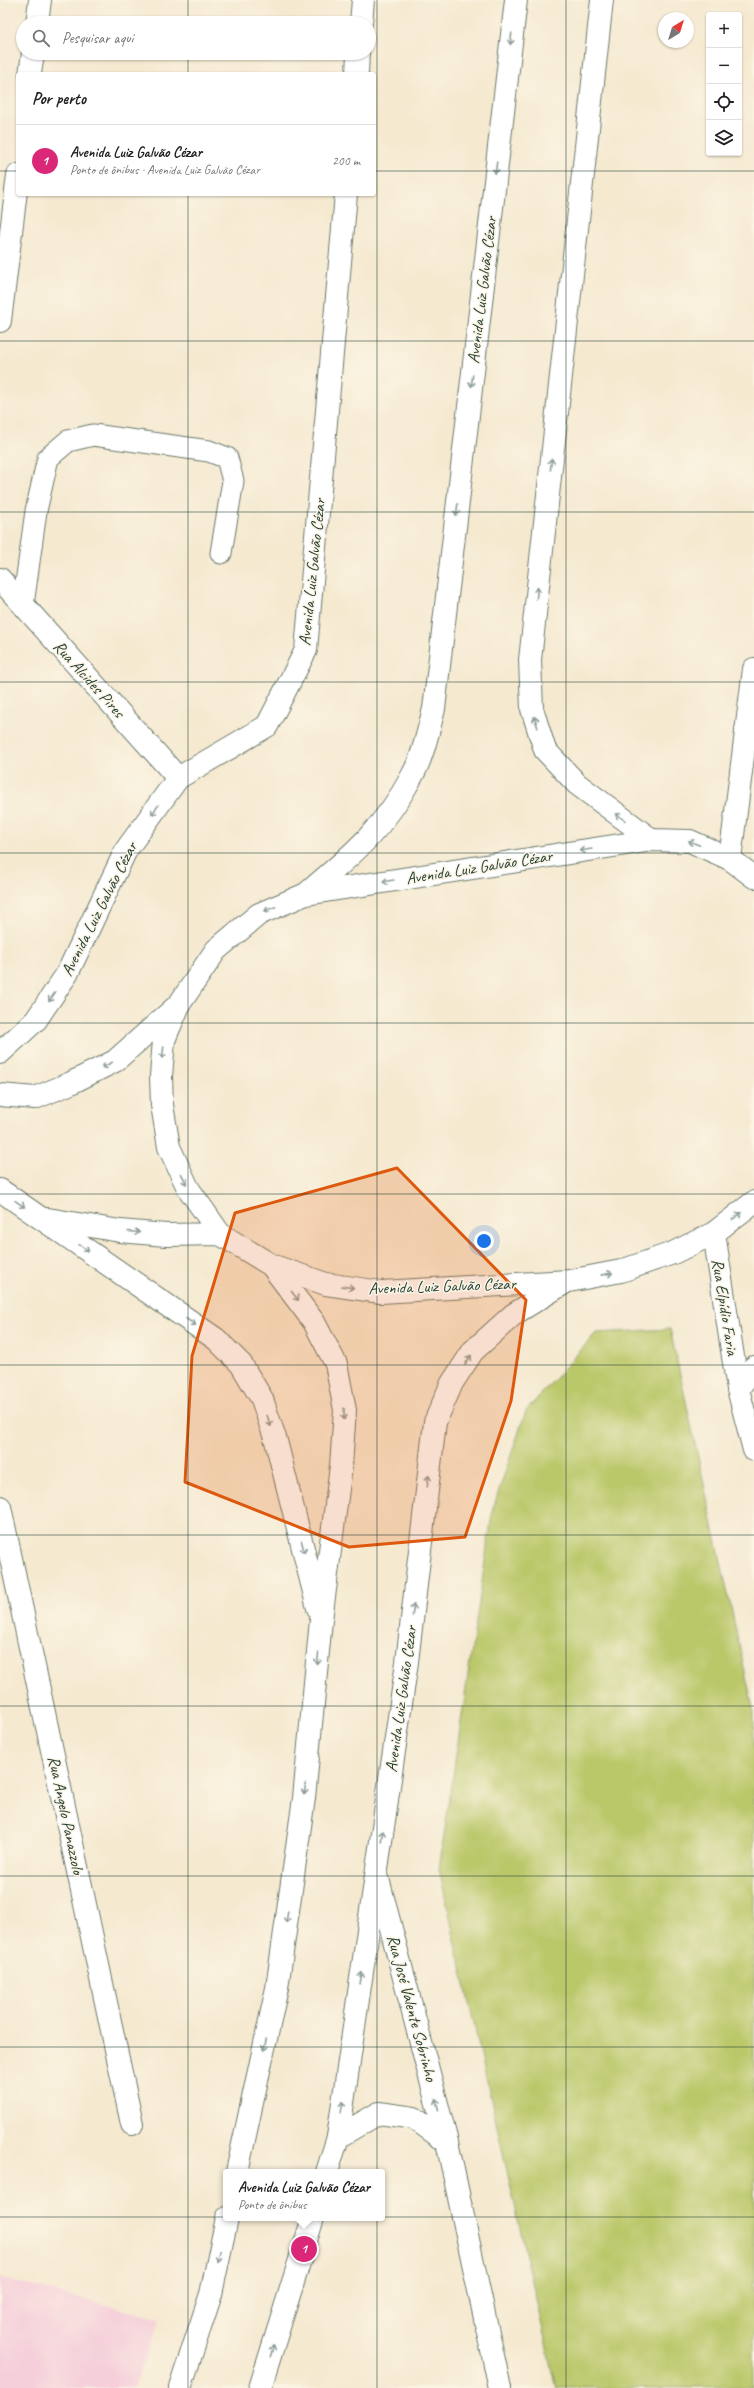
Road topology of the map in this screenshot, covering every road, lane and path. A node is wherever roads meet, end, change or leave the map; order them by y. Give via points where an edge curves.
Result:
1 (40, 0) edge
2 (363, 0) edge
3 (516, 0) edge
4 (602, 0) edge
5 (38, 16) edge
6 (362, 16) edge
7 (32, 60) edge
8 (358, 60) edge
9 (30, 72) edge
10 (357, 72) edge
11 (16, 182) edge
12 (346, 196) edge
13 (6, 214) edge
14 (0, 321) edge
15 (221, 553) dead end
16 (0, 579) edge
17 (23, 605) junction
18 (754, 669) edge
19 (750, 733) edge
20 (178, 778) junction
21 (652, 840) junction
22 (730, 859) junction
23 (754, 877) edge
24 (306, 894) junction
25 (180, 1003) junction
26 (0, 1053) edge
27 (0, 1095) edge
28 (0, 1190) edge
29 (754, 1202) edge
30 (40, 1218) junction
31 (714, 1233) junction
32 (220, 1234) junction
33 (271, 1266) junction
34 (569, 1281) junction
35 (754, 1367) edge
36 (738, 1389) junction
37 (754, 1450) edge
38 (0, 1507) edge
39 (321, 1620) junction
40 (377, 1875) junction
41 (132, 2124) dead end
42 (338, 2137) junction
43 (447, 2142) junction
44 (238, 2169) edge
45 (328, 2169) edge
46 (226, 2221) edge
47 (312, 2221) edge
48 (180, 2388) edge
49 (260, 2388) edge
50 (500, 2388) edge

1 - 5 main road
2 - 6 main road
3 -> 24 main road, Avenida Luiz Galvão Cézar via 434,709 413,775 382,825 358,850
21 -> 4 main road via 577,784 545,750 532,708 530,660
7 - 9 main road
8 - 10 main road
11 - 13 main road
12 - 20 main road, Avenida Luiz Galvão Cézar via 306,650 267,726
13 - 14 main road
15 - 17 lane via 233,481 227,458 209,451 93,435 68,441 48,458 36,511
16 - 17 main road, Rua Alcides Pires
17 - 20 main road, Rua Alcides Pires
18 - 19 main road
19 - 22 main road
20 -> 26 main road, Avenida Luiz Galvão Cézar via 126,850 67,974 36,1020
22 -> 21 main road, Avenida Luiz Galvão Cézar via 690,841
21 -> 24 main road, Avenida Luiz Galvão Cézar
22 - 23 main road, Avenida Luiz Galvão Cézar
24 -> 25 main road, Avenida Luiz Galvão Cézar via 259,914 216,950
25 -> 27 main road via 115,1061 35,1098
25 -> 32 main road, Avenida Luiz Galvão Cézar via 164,1040 161,1076 162,1105 169,1146 188,1188
28 -> 30 main road
31 -> 29 main road, Avenida Luiz Galvão Cézar
30 -> 32 main road via 120,1231 166,1235
30 -> 39 main road via 216,1339 241,1364 262,1398 276,1441
34 -> 31 main road, Avenida Luiz Galvão Cézar via 621,1271 673,1253
31 - 36 main road, Rua Elpídio Faria
32 - 33 main road, Avenida Luiz Galvão Cézar
33 -> 34 main road, Avenida Luiz Galvão Cézar via 326,1284 382,1292
33 -> 39 main road, Avenida Luiz Galvão Cézar via 314,1322 336,1364 345,1410 341,1466
40 -> 34 main road, Avenida Luiz Galvão Cézar via 407,1662 435,1422 452,1384 473,1351 514,1314
35 - 36 main road
36 - 37 main road, Rua Elpídio Faria
38 - 41 main road, Rua Angelo Panazzolo
39 -> 44 main road, Avenida Luiz Galvão Cézar via 304,1798 277,1988
42 -> 40 main road, Avenida Luiz Galvão Cézar
43 -> 40 main road, Rua José Valente Sobrinho
42 - 43 main road via 379,2113 414,2118
42 - 45 main road, Avenida Luiz Galvão Cézar
43 - 50 main road, Rua José Valente Sobrinho
46 -> 48 main road via 211,2294
49 -> 47 main road

